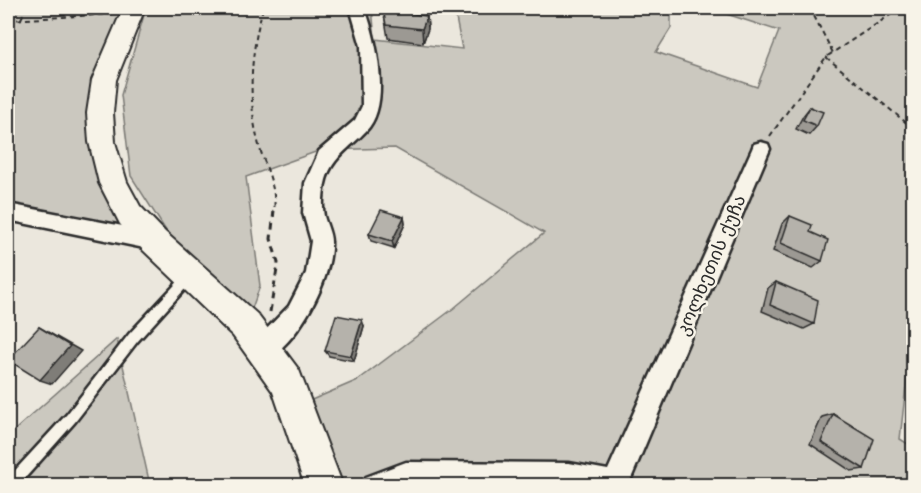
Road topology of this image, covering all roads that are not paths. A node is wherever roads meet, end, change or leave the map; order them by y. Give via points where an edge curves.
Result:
1 (358, 8) edge
2 (133, 10) edge
3 (761, 148) road end
4 (8, 212) edge
5 (154, 241) junction
6 (191, 275) junction
7 (263, 350) junction
8 (492, 481) edge
9 (618, 484) edge
10 (9, 486) edge
11 (324, 486) edge
12 (375, 486) edge

1 - 7 street via 369,46 371,106 362,124 326,156 314,193 313,213 321,241 316,274 297,313
2 - 5 main road via 104,80 102,142 113,183 129,215
3 - 9 street, კოლხეთის ქუჩა
4 - 5 street
5 - 6 main road
6 - 7 main road via 245,325
6 - 10 lane
7 - 11 main road via 287,382
8 - 9 street via 569,476
8 - 12 street via 406,476

